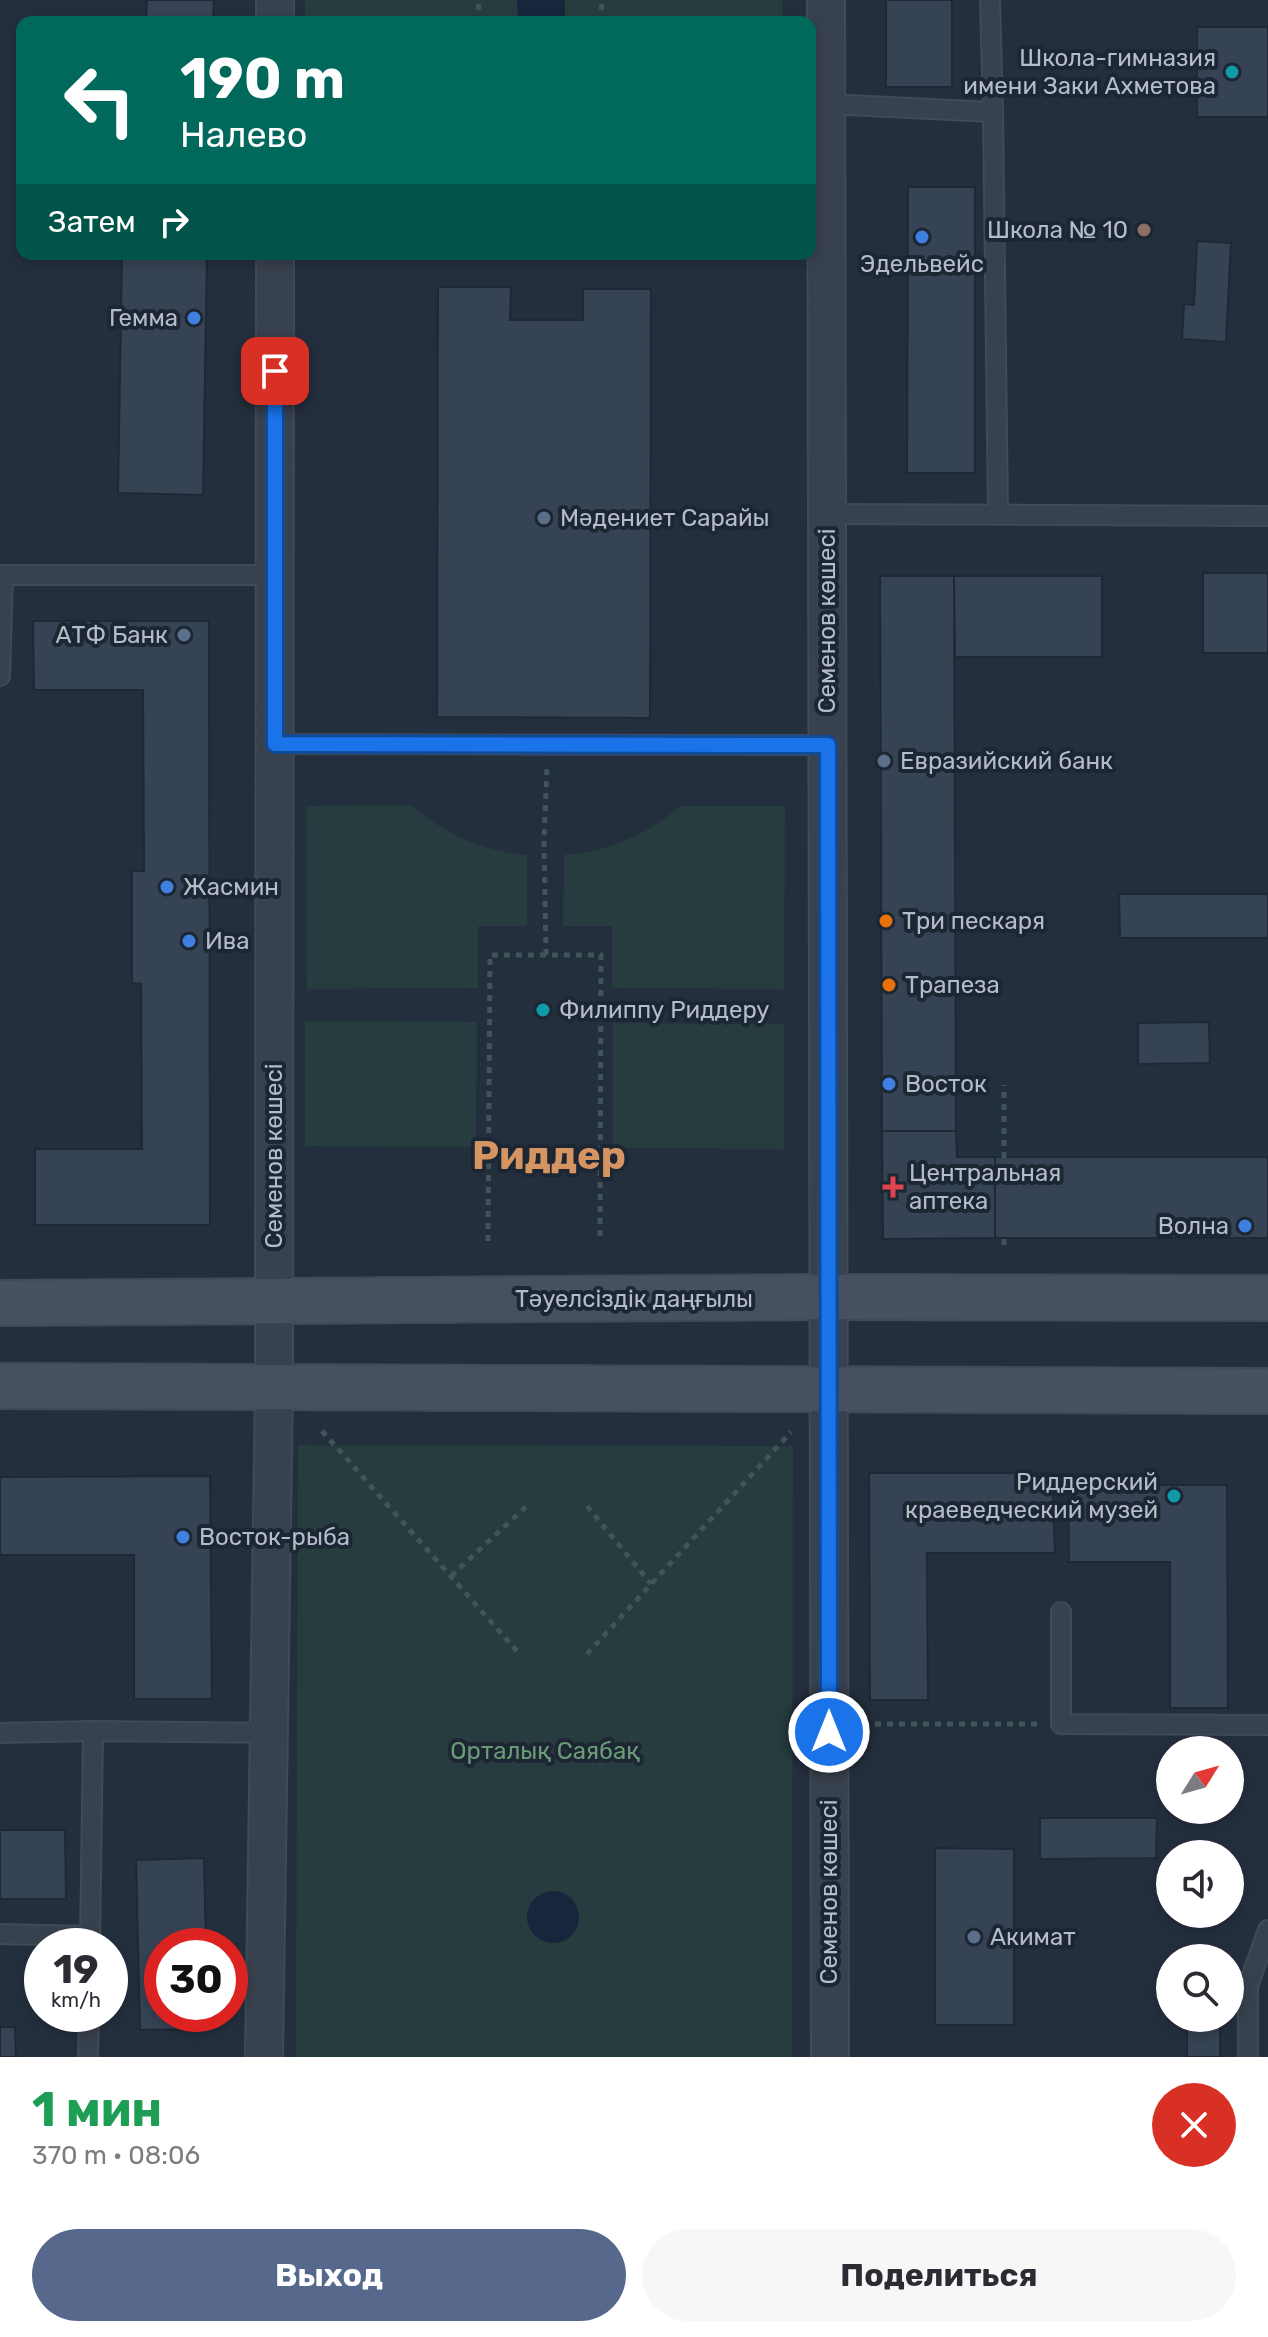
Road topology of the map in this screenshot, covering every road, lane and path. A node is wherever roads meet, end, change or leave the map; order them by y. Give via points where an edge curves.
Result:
1 (826, 0) edge
2 (990, 0) edge
3 (827, 104) junction
4 (993, 112) junction
5 (275, 260) edge
6 (827, 514) junction
7 (998, 515) junction
8 (1268, 516) edge
9 (1, 575) edge
10 (275, 575) junction
11 (0, 676) edge
12 (275, 744) junction
13 (549, 745) junction
14 (828, 745) junction
15 (546, 955) junction
16 (1004, 1085) dead end
17 (1004, 1158) dead end
18 (1004, 1239) dead end
19 (488, 1241) dead end
20 (600, 1241) dead end
21 (1004, 1251) dead end
22 (829, 1297) junction
23 (1268, 1298) edge
24 (274, 1302) junction
25 (0, 1303) edge
26 (0, 1386) edge
27 (274, 1387) junction
28 (829, 1389) junction
29 (1268, 1391) edge
30 (322, 1431) dead end
31 (791, 1432) dead end
32 (530, 1503) dead end
33 (587, 1506) dead end
34 (451, 1576) junction
35 (651, 1584) junction
36 (1061, 1612) dead end
37 (517, 1651) dead end
38 (587, 1654) dead end
39 (854, 1724) dead end
40 (1061, 1724) junction
41 (1268, 1725) edge
42 (93, 1731) junction
43 (0, 1733) edge
44 (268, 1733) junction
45 (90, 1928) edge
46 (1268, 1930) edge
47 (0, 1934) edge
48 (24, 1936) edge
49 (1264, 1954) edge
50 (89, 2032) edge
51 (88, 2057) edge
52 (264, 2057) edge
53 (830, 2057) edge
54 (1248, 2057) edge

1 - 3 street, Семенов көшесі
2 - 4 lane
3 - 4 lane
3 - 6 street, Семенов көшесі
4 - 7 lane
5 - 10 street, Семенов көшесі
6 - 7 lane
6 - 14 street, Семенов көшесі
7 - 8 lane
9 - 10 lane
9 - 11 lane
10 - 12 street, Семенов көшесі
12 - 13 lane
12 - 24 street, Семенов көшесі
13 - 14 lane
13 - 15 path
14 - 22 street, Семенов көшесі
15 - 19 path via 490,955
15 - 20 path via 601,955
16 - 17 path
18 - 21 path
22 - 23 street, Тәуелсіздік даңғылы
22 - 24 street, Тәуелсіздік даңғылы
22 - 28 street, Семенов көшесі
24 - 25 street, Тәуелсіздік даңғылы
24 - 27 street, Семенов көшесі
26 - 27 street
27 - 28 street
27 - 44 street, Семенов көшесі
28 - 29 street
28 - 53 street, Семенов көшесі
30 - 34 path
31 - 35 path
32 - 34 path
33 - 35 path
34 - 37 path
35 - 38 path
36 - 40 lane
39 - 40 path
40 - 41 lane
42 - 43 lane
42 - 44 lane
42 - 45 lane
44 - 52 street, Семенов көшесі
46 - 49 lane
47 - 48 lane
49 - 54 lane via 1248,1986
50 - 51 lane

